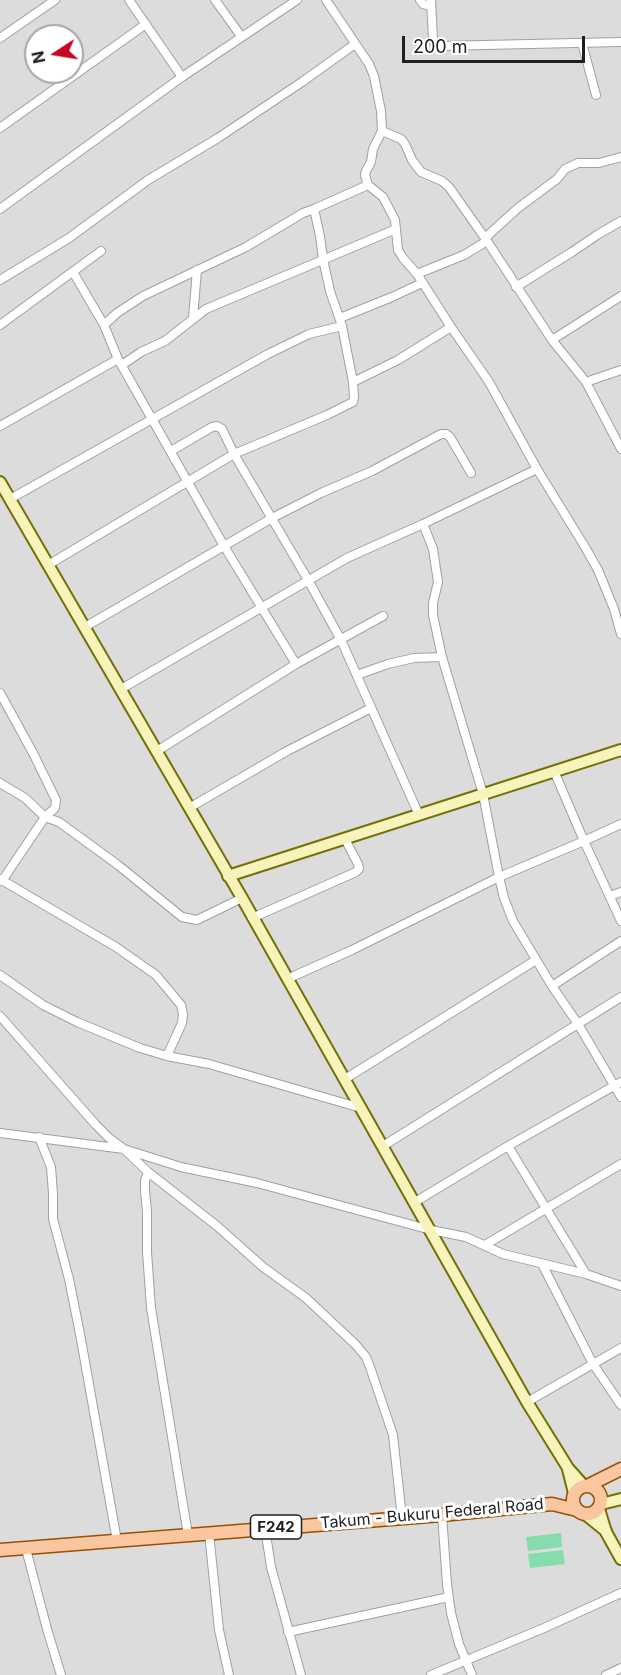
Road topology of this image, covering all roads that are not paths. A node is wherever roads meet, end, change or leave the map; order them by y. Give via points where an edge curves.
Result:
1 (129, 0) edge
2 (215, 0) edge
3 (297, 0) edge
4 (326, 0) edge
5 (420, 0) edge
6 (49, 1) edge
7 (431, 3) edge
8 (146, 24) junction
9 (241, 36) junction
10 (0, 38) edge
11 (621, 42) edge
12 (582, 43) junction
13 (355, 44) junction
14 (183, 77) junction
15 (596, 95) dead end
16 (0, 128) edge
17 (382, 131) junction
18 (621, 157) edge
19 (368, 185) junction
20 (0, 208) edge
21 (314, 209) junction
22 (621, 221) edge
23 (396, 229) junction
24 (486, 239) junction
25 (101, 251) dead end
26 (323, 259) junction
27 (197, 270) junction
28 (73, 272) junction
29 (417, 274) junction
30 (0, 280) edge
31 (422, 283) junction
32 (516, 287) junction
33 (621, 296) edge
34 (193, 318) junction
35 (341, 322) junction
36 (0, 325) edge
37 (104, 325) junction
38 (451, 327) junction
39 (552, 340) junction
40 (120, 362) junction
41 (621, 370) edge
42 (353, 382) junction
43 (586, 382) junction
44 (153, 420) junction
45 (0, 426) edge
46 (618, 438) edge
47 (621, 448) edge
48 (171, 451) junction
49 (234, 454) junction
50 (537, 469) junction
51 (471, 473) dead end
52 (0, 482) edge
53 (188, 482) junction
54 (10, 500) junction
55 (272, 518) junction
56 (423, 524) junction
57 (224, 546) junction
58 (48, 565) junction
59 (308, 580) junction
60 (262, 608) junction
61 (383, 616) dead end
62 (85, 627) junction
63 (621, 634) edge
64 (341, 640) junction
65 (442, 657) junction
66 (296, 664) junction
67 (357, 675) junction
68 (121, 688) junction
69 (0, 693) edge
70 (371, 708) junction
71 (621, 750) edge
72 (157, 751) junction
73 (554, 771) junction
74 (0, 783) edge
75 (483, 794) junction
76 (189, 808) junction
77 (419, 815) junction
78 (45, 817) junction
79 (619, 825) edge
80 (621, 836) edge
81 (345, 839) junction
82 (584, 841) junction
83 (228, 876) junction
84 (499, 877) junction
85 (1, 880) edge
86 (621, 892) edge
87 (610, 896) junction
88 (242, 898) junction
89 (252, 918) junction
90 (621, 921) edge
91 (621, 941) edge
92 (536, 960) junction
93 (0, 975) edge
94 (287, 979) junction
95 (552, 986) junction
96 (621, 997) edge
97 (0, 1016) edge
98 (578, 1024) junction
99 (167, 1056) junction
100 (345, 1079) junction
101 (618, 1084) edge
102 (621, 1097) edge
103 (361, 1108) junction
104 (0, 1133) edge
105 (39, 1137) junction
106 (383, 1146) junction
107 (508, 1146) junction
108 (124, 1149) junction
109 (621, 1164) edge
110 (148, 1172) junction
111 (415, 1202) junction
112 (546, 1209) junction
113 (431, 1230) junction
114 (486, 1245) junction
115 (542, 1264) junction
116 (586, 1274) junction
117 (621, 1286) edge
118 (621, 1348) edge
119 (593, 1364) junction
120 (527, 1402) junction
121 (621, 1405) edge
122 (621, 1469) edge
123 (580, 1490) junction
124 (621, 1497) edge
125 (600, 1501) junction
126 (552, 1504) junction
127 (581, 1512) junction
128 (442, 1515) junction
129 (402, 1518) junction
130 (265, 1528) junction
131 (606, 1532) junction
132 (209, 1533) junction
133 (188, 1535) junction
134 (117, 1541) junction
135 (26, 1549) junction
136 (0, 1550) edge
137 (621, 1559) edge
138 (621, 1593) edge
139 (449, 1597) junction
140 (288, 1632) junction
141 (466, 1661) junction
142 (621, 1668) edge
143 (61, 1675) edge
144 (229, 1675) edge
145 (301, 1675) edge
146 (431, 1675) edge
147 (472, 1675) edge
148 (606, 1675) edge

1 - 8 street
2 - 9 street
3 - 9 street
4 - 13 street
5 - 7 street via 423,4
6 - 10 street
7 - 12 street via 433,39 440,46
8 - 14 street
8 - 16 street
9 - 14 street
11 - 12 street
12 - 15 street
13 - 17 street via 374,76
13 - 30 street via 218,138 148,180 69,238
14 - 20 street
17 - 19 street via 366,171
17 - 24 street via 401,139 422,172 449,187
18 - 24 street via 565,170
19 - 21 street
19 - 23 street via 383,197
21 - 26 street
21 - 27 street
22 - 32 street
23 - 26 street
23 - 29 street via 398,250
24 - 29 street via 464,255
24 - 32 street
25 - 28 street
26 - 34 street
26 - 35 street
27 - 34 street
27 - 37 street via 143,296
28 - 36 street
28 - 37 street
29 - 31 street
31 - 35 street
31 - 38 street
32 - 39 street
33 - 39 street
34 - 40 street via 165,341
35 - 42 street
35 - 44 street via 268,354
37 - 40 street
38 - 42 street
38 - 50 street via 489,382
39 - 43 street
40 - 44 street
40 - 45 street
41 - 43 street
42 - 49 street via 354,397 349,405
43 - 46 street
44 - 48 street
44 - 54 street
46 - 47 street
48 - 49 street via 217,426
48 - 53 street
49 - 53 street
49 - 55 street
50 - 56 street
50 - 63 street via 598,570
51 - 55 street via 450,437 441,434
52 - 54 main road
53 - 57 street
53 - 58 street
54 - 58 main road
55 - 57 street
55 - 59 street
56 - 59 street
56 - 65 street via 433,549 438,582 433,603
57 - 60 street
57 - 62 street
58 - 62 main road
59 - 60 street
59 - 64 street
60 - 66 street
60 - 68 street
61 - 64 street
62 - 68 main road
64 - 66 street
64 - 67 street
65 - 67 street via 414,658
65 - 75 street
66 - 72 street
67 - 70 street
68 - 72 main road
69 - 78 street via 56,800 55,808
70 - 76 street
70 - 77 street
71 - 73 main road
72 - 76 main road
73 - 75 main road
73 - 82 street
74 - 78 street via 25,798
75 - 77 main road
75 - 84 street
76 - 83 main road
77 - 81 main road
78 - 85 street
78 - 88 street via 59,822 118,865 182,918 197,920
79 - 80 street
79 - 82 street
81 - 83 main road
81 - 89 street via 358,864 356,872
82 - 84 street
82 - 87 street
83 - 88 main road
84 - 92 street via 513,921
84 - 94 street
85 - 99 street via 116,946 156,975 181,1005 183,1014
86 - 87 street
87 - 90 street
88 - 89 main road
89 - 94 main road
91 - 95 street
92 - 95 street
92 - 100 street
93 - 99 street via 77,1023
94 - 100 main road
95 - 98 street
96 - 98 street
97 - 108 street via 96,1125
98 - 101 street
98 - 106 street
99 - 103 street via 209,1064
100 - 103 main road
101 - 102 street
101 - 107 street
103 - 106 main road
104 - 105 street
105 - 108 street
105 - 134 street via 51,1167 53,1219 80,1334
106 - 111 main road
107 - 111 street
107 - 112 street
108 - 110 street
108 - 113 street
109 - 112 street
110 - 129 street via 306,1298 366,1357 393,1435
110 - 133 street via 145,1191 151,1308
111 - 113 main road
112 - 114 street
112 - 116 street
113 - 114 street
113 - 120 main road
114 - 115 street via 503,1254
115 - 116 street
115 - 119 street
116 - 117 street
118 - 119 street
119 - 120 street
119 - 121 street
120 - 123 main road
122 - 123 main road, F242
122 - 125 main road, F242
123 - 125 main road via 594,1487
123 - 126 main road, F242
123 - 127 main road via 573,1501
124 - 125 main road
125 - 127 main road, F242 via 590,1514
125 - 131 main road
126 - 127 main road, Takum - Bukuru Federal Road / F242
126 - 128 main road, Takum - Bukuru Federal Road / F242
127 - 131 main road
128 - 129 main road, Takum - Bukuru Federal Road / F242
128 - 139 street
129 - 130 main road, Takum - Bukuru Federal Road / F242
130 - 132 main road, Takum - Bukuru Federal Road / F242
130 - 140 street
131 - 137 main road
132 - 133 main road, Takum - Bukuru Federal Road / F242
132 - 144 street via 219,1630
133 - 134 main road, Takum - Bukuru Federal Road / F242
134 - 135 main road, Takum - Bukuru Federal Road / F242
135 - 136 main road, Takum - Bukuru Federal Road / F242
135 - 143 street
138 - 141 street
139 - 140 street
139 - 141 street
140 - 145 street
141 - 146 street
141 - 147 street
142 - 148 street

